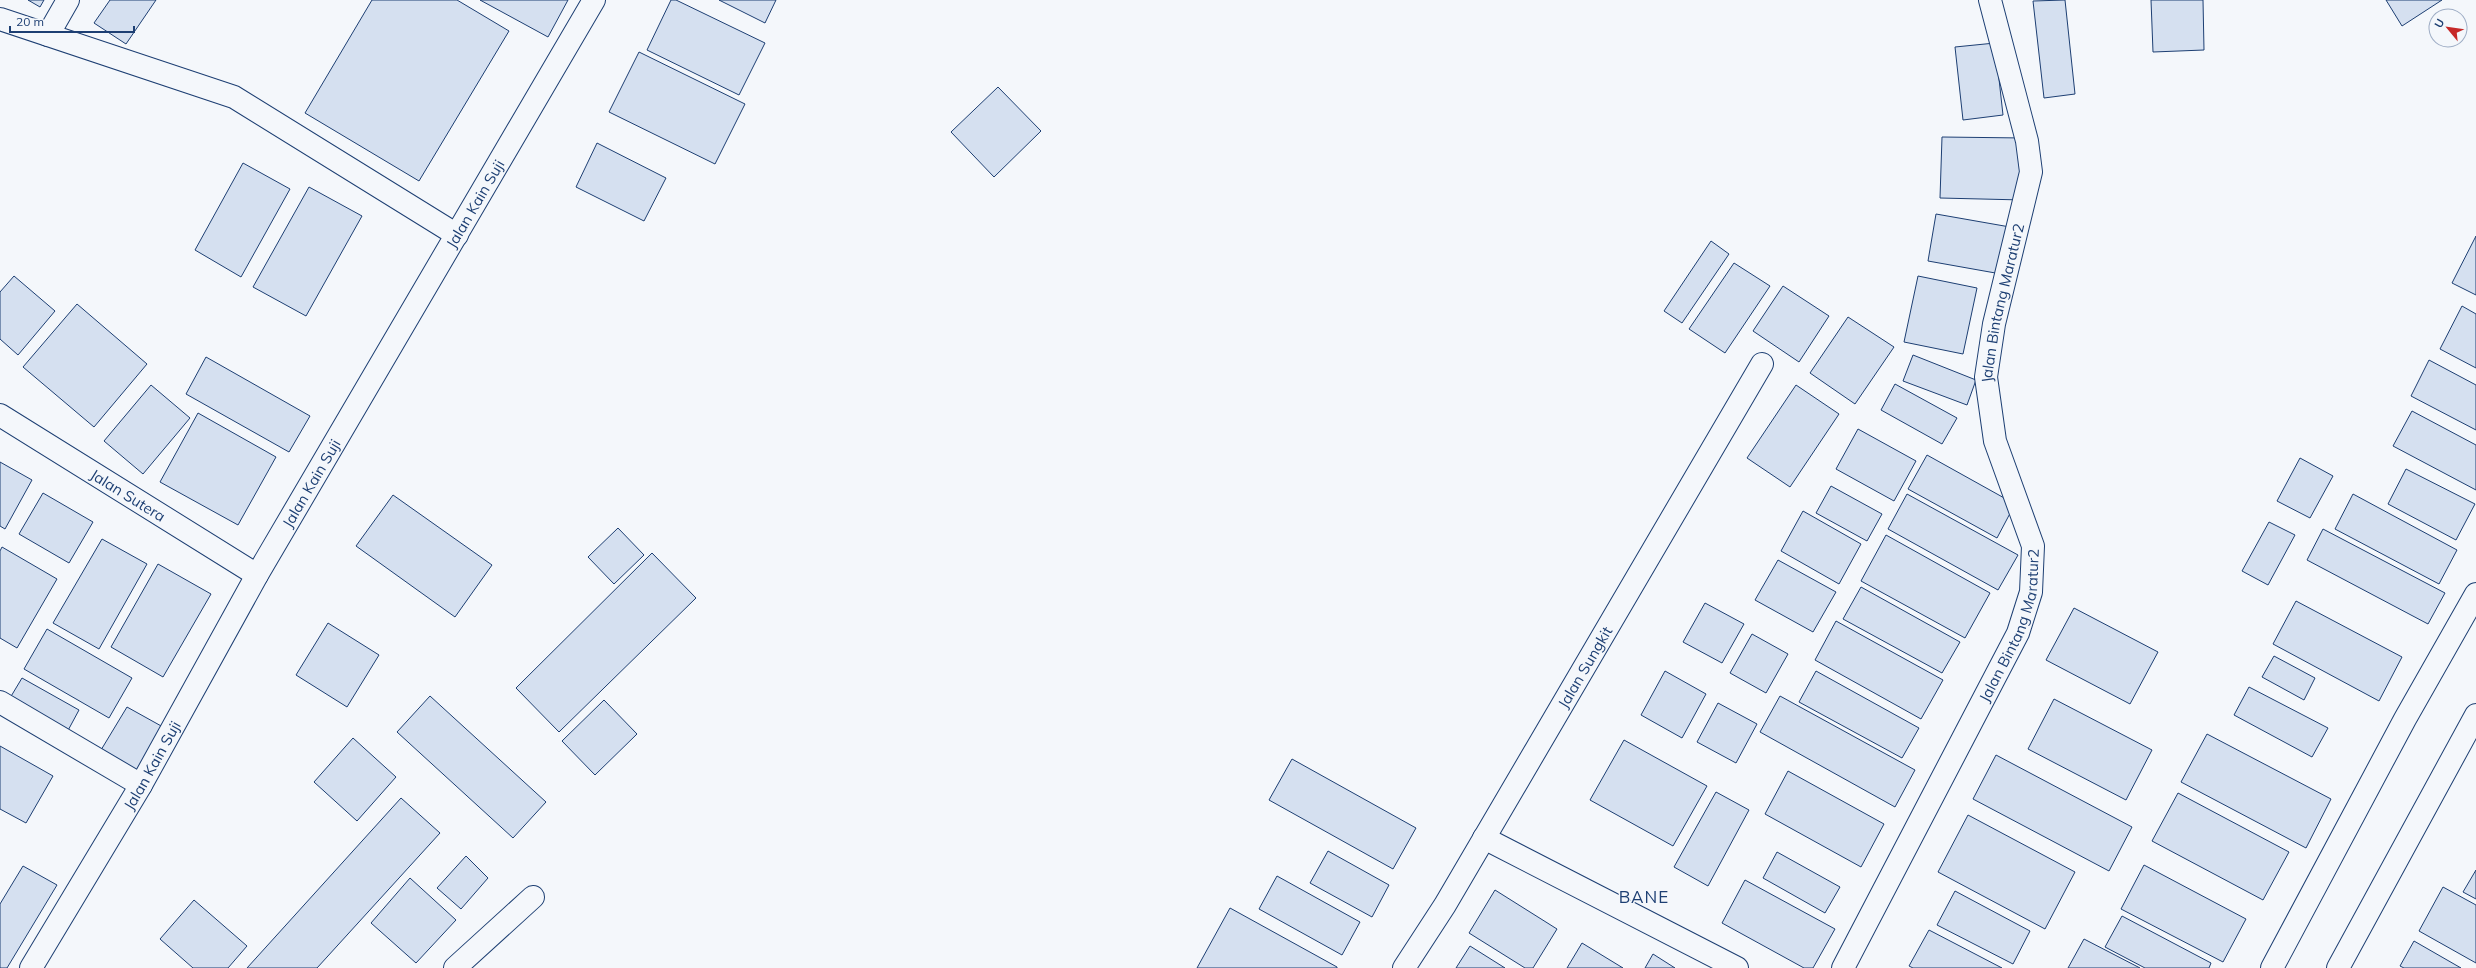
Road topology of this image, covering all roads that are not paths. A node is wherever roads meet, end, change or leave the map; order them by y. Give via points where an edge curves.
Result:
1 (68, 0) edge
2 (594, 0) edge
3 (1990, 0) edge
4 (0, 19) edge
5 (48, 35) junction
6 (456, 235) junction
7 (1762, 364) dead end
8 (0, 415) edge
9 (257, 575) junction
10 (2476, 594) edge
11 (0, 702) edge
12 (2476, 715) edge
13 (141, 785) junction
14 (1484, 838) junction
15 (533, 897) dead end
16 (31, 968) edge
17 (455, 968) edge
18 (1404, 968) edge
19 (1737, 968) edge
20 (1843, 968) edge
21 (2272, 968) edge
22 (2338, 968) edge

1 - 5 main road
2 - 6 main road, Jalan Kain Suji
3 - 20 main road, Jalan Bintang Maratur2 via 2027,141 2031,172 1994,324 1986,378 1995,442 2033,546 2031,592 2018,633
4 - 5 main road
5 - 6 main road via 234,97
6 - 9 main road, Jalan Kain Suji
7 - 14 main road, Jalan Sungkit
8 - 9 main road, Jalan Sutera
9 - 13 main road, Jalan Kain Suji
10 - 21 main road via 2405,719
11 - 13 main road
12 - 22 main road
13 - 16 main road, Jalan Kain Suji
14 - 18 main road, Jalan Sungkit
14 - 19 main road
15 - 17 main road

